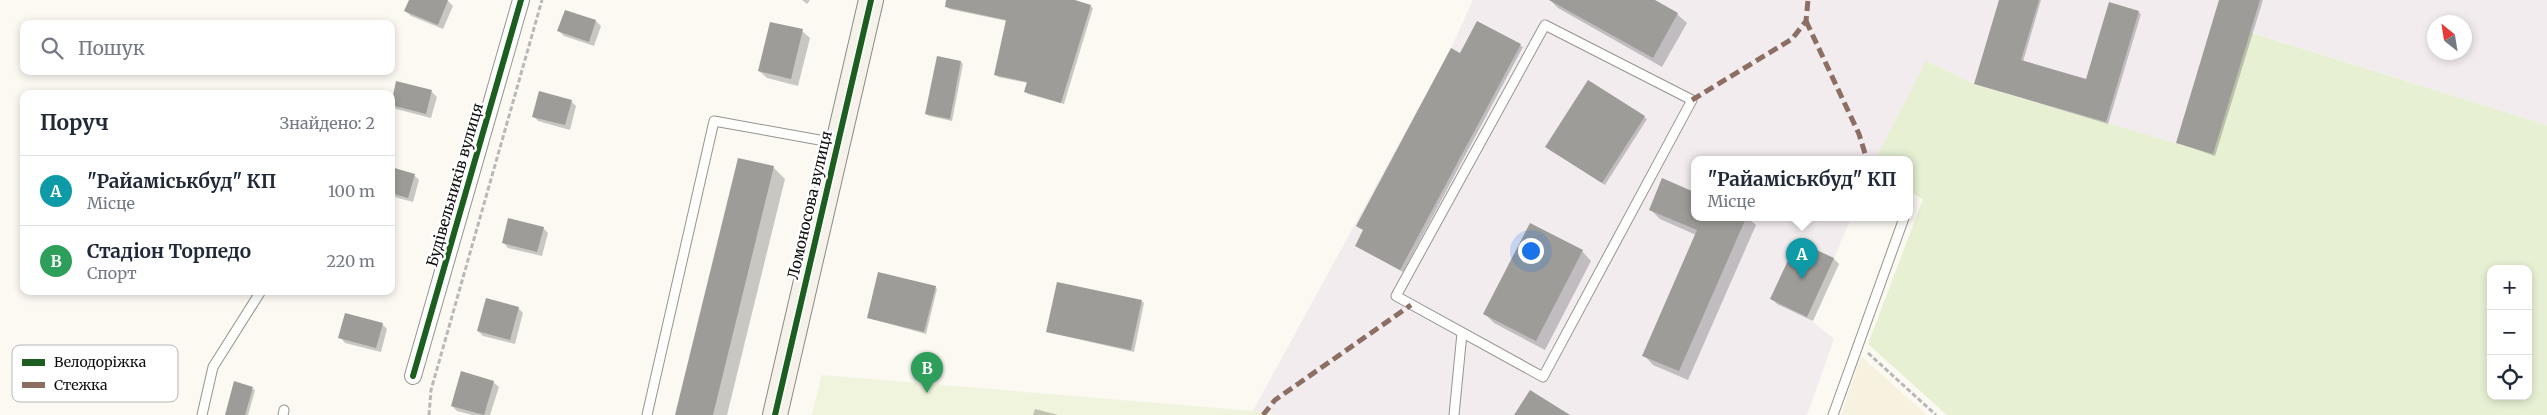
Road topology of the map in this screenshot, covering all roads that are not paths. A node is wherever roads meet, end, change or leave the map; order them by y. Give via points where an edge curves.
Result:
1 (521, 0) edge
2 (871, 0) edge
3 (836, 144) junction
4 (1903, 221) edge
5 (259, 295) edge
6 (1462, 333) junction
7 (413, 376) dead end
8 (202, 415) edge
9 (646, 415) edge
10 (775, 415) edge
11 (1454, 415) edge
12 (1834, 415) edge

1 - 7 street, Будівельників вулиця
2 - 3 street, Ломоносова вулиця
3 - 9 lane via 714,121
3 - 10 street, Ломоносова вулиця
4 - 12 lane
5 - 8 lane via 213,368
6 - 6 lane via 1396,296 1545,25 1692,100 1543,377
6 - 11 lane

